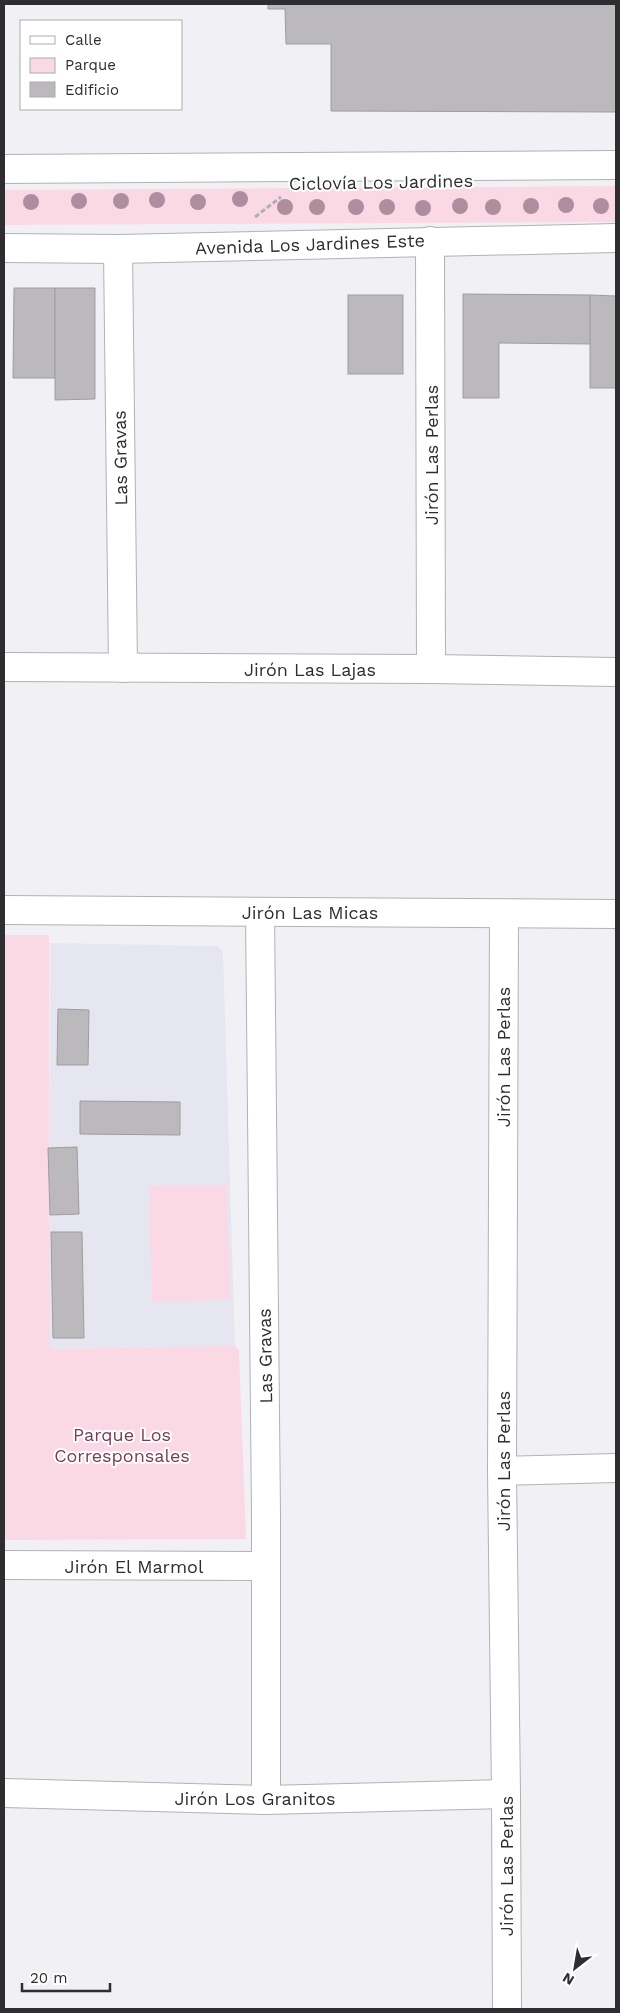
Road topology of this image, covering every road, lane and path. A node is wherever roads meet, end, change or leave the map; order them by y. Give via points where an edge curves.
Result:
1 (616, 165) edge
2 (4, 169) edge
3 (284, 194) dead end
4 (252, 219) dead end
5 (616, 238) edge
6 (430, 240) junction
7 (4, 248) edge
8 (118, 249) junction
9 (4, 667) edge
10 (123, 668) junction
11 (432, 669) junction
12 (616, 672) edge
13 (4, 910) edge
14 (260, 912) junction
15 (504, 914) junction
16 (616, 914) edge
17 (616, 1468) edge
18 (502, 1470) junction
19 (4, 1565) edge
20 (265, 1566) junction
21 (4, 1793) edge
22 (506, 1794) junction
23 (266, 1800) junction
24 (507, 2009) edge

1 - 2 street
3 - 4 path, Ciclovía Los Jardines
5 - 6 street, Avenida Los Jardines Este
6 - 8 street, Avenida Los Jardines Este
6 - 11 street, Jirón Las Perlas
7 - 8 street, Avenida Los Jardines Este
8 - 10 street, Las Gravas
9 - 10 street, Jirón Las Lajas
10 - 11 street, Jirón Las Lajas
11 - 12 street, Jirón Las Lajas
13 - 14 street, Jirón Las Micas
14 - 15 street, Jirón Las Micas
14 - 20 street, Las Gravas
15 - 16 street, Jirón Las Micas
15 - 18 street, Jirón Las Perlas
17 - 18 street
18 - 22 street, Jirón Las Perlas
19 - 20 street, Jirón El Marmol
20 - 23 street, Las Gravas
21 - 23 street, Jirón Los Granitos
22 - 23 street, Jirón Los Granitos
22 - 24 street, Jirón Las Perlas

